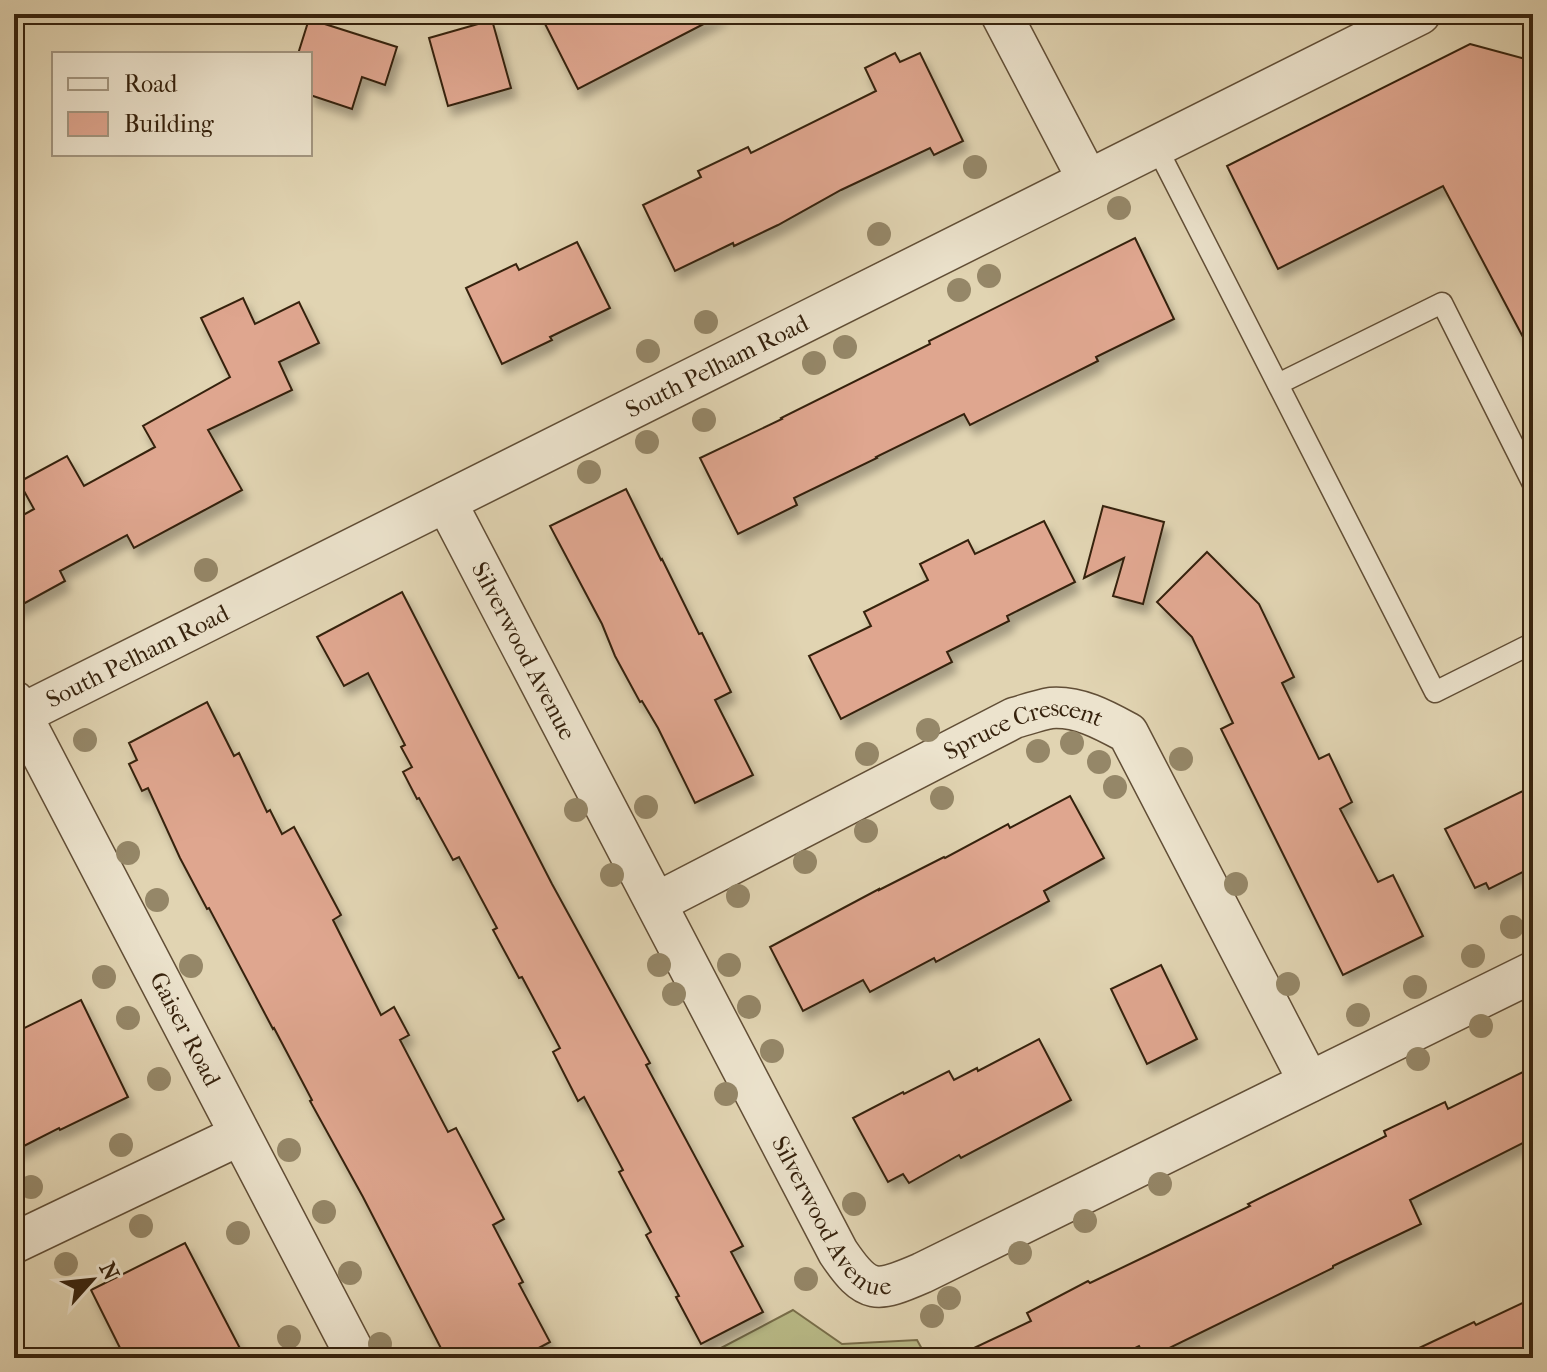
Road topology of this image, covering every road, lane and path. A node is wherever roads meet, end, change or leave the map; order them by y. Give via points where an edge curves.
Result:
1 (1001, 14) edge
2 (1420, 14) edge
3 (1156, 146) junction
4 (1088, 180) junction
5 (1278, 384) junction
6 (1533, 484) edge
7 (446, 502) junction
8 (1533, 643) edge
9 (17, 711) edge
10 (656, 903) junction
11 (1533, 972) edge
12 (1309, 1082) junction
13 (240, 1135) junction
14 (14, 1243) edge
15 (357, 1358) edge

1 - 4 street
2 - 3 street, South Pelham Road
3 - 4 street, South Pelham Road
3 - 5 lane
4 - 7 street, South Pelham Road
5 - 6 lane via 1442,303
5 - 8 lane via 1435,692
7 - 9 street, South Pelham Road
7 - 10 street, Silverwood Avenue
9 - 13 street, Gaiser Road
10 - 12 street, Spruce Crescent via 1014,718 1051,708 1101,717 1128,733
10 - 12 street, Silverwood Avenue via 838,1252 854,1276 874,1288 922,1273
11 - 12 street, Silverwood Avenue
13 - 14 street
13 - 15 street, Gaiser Road

